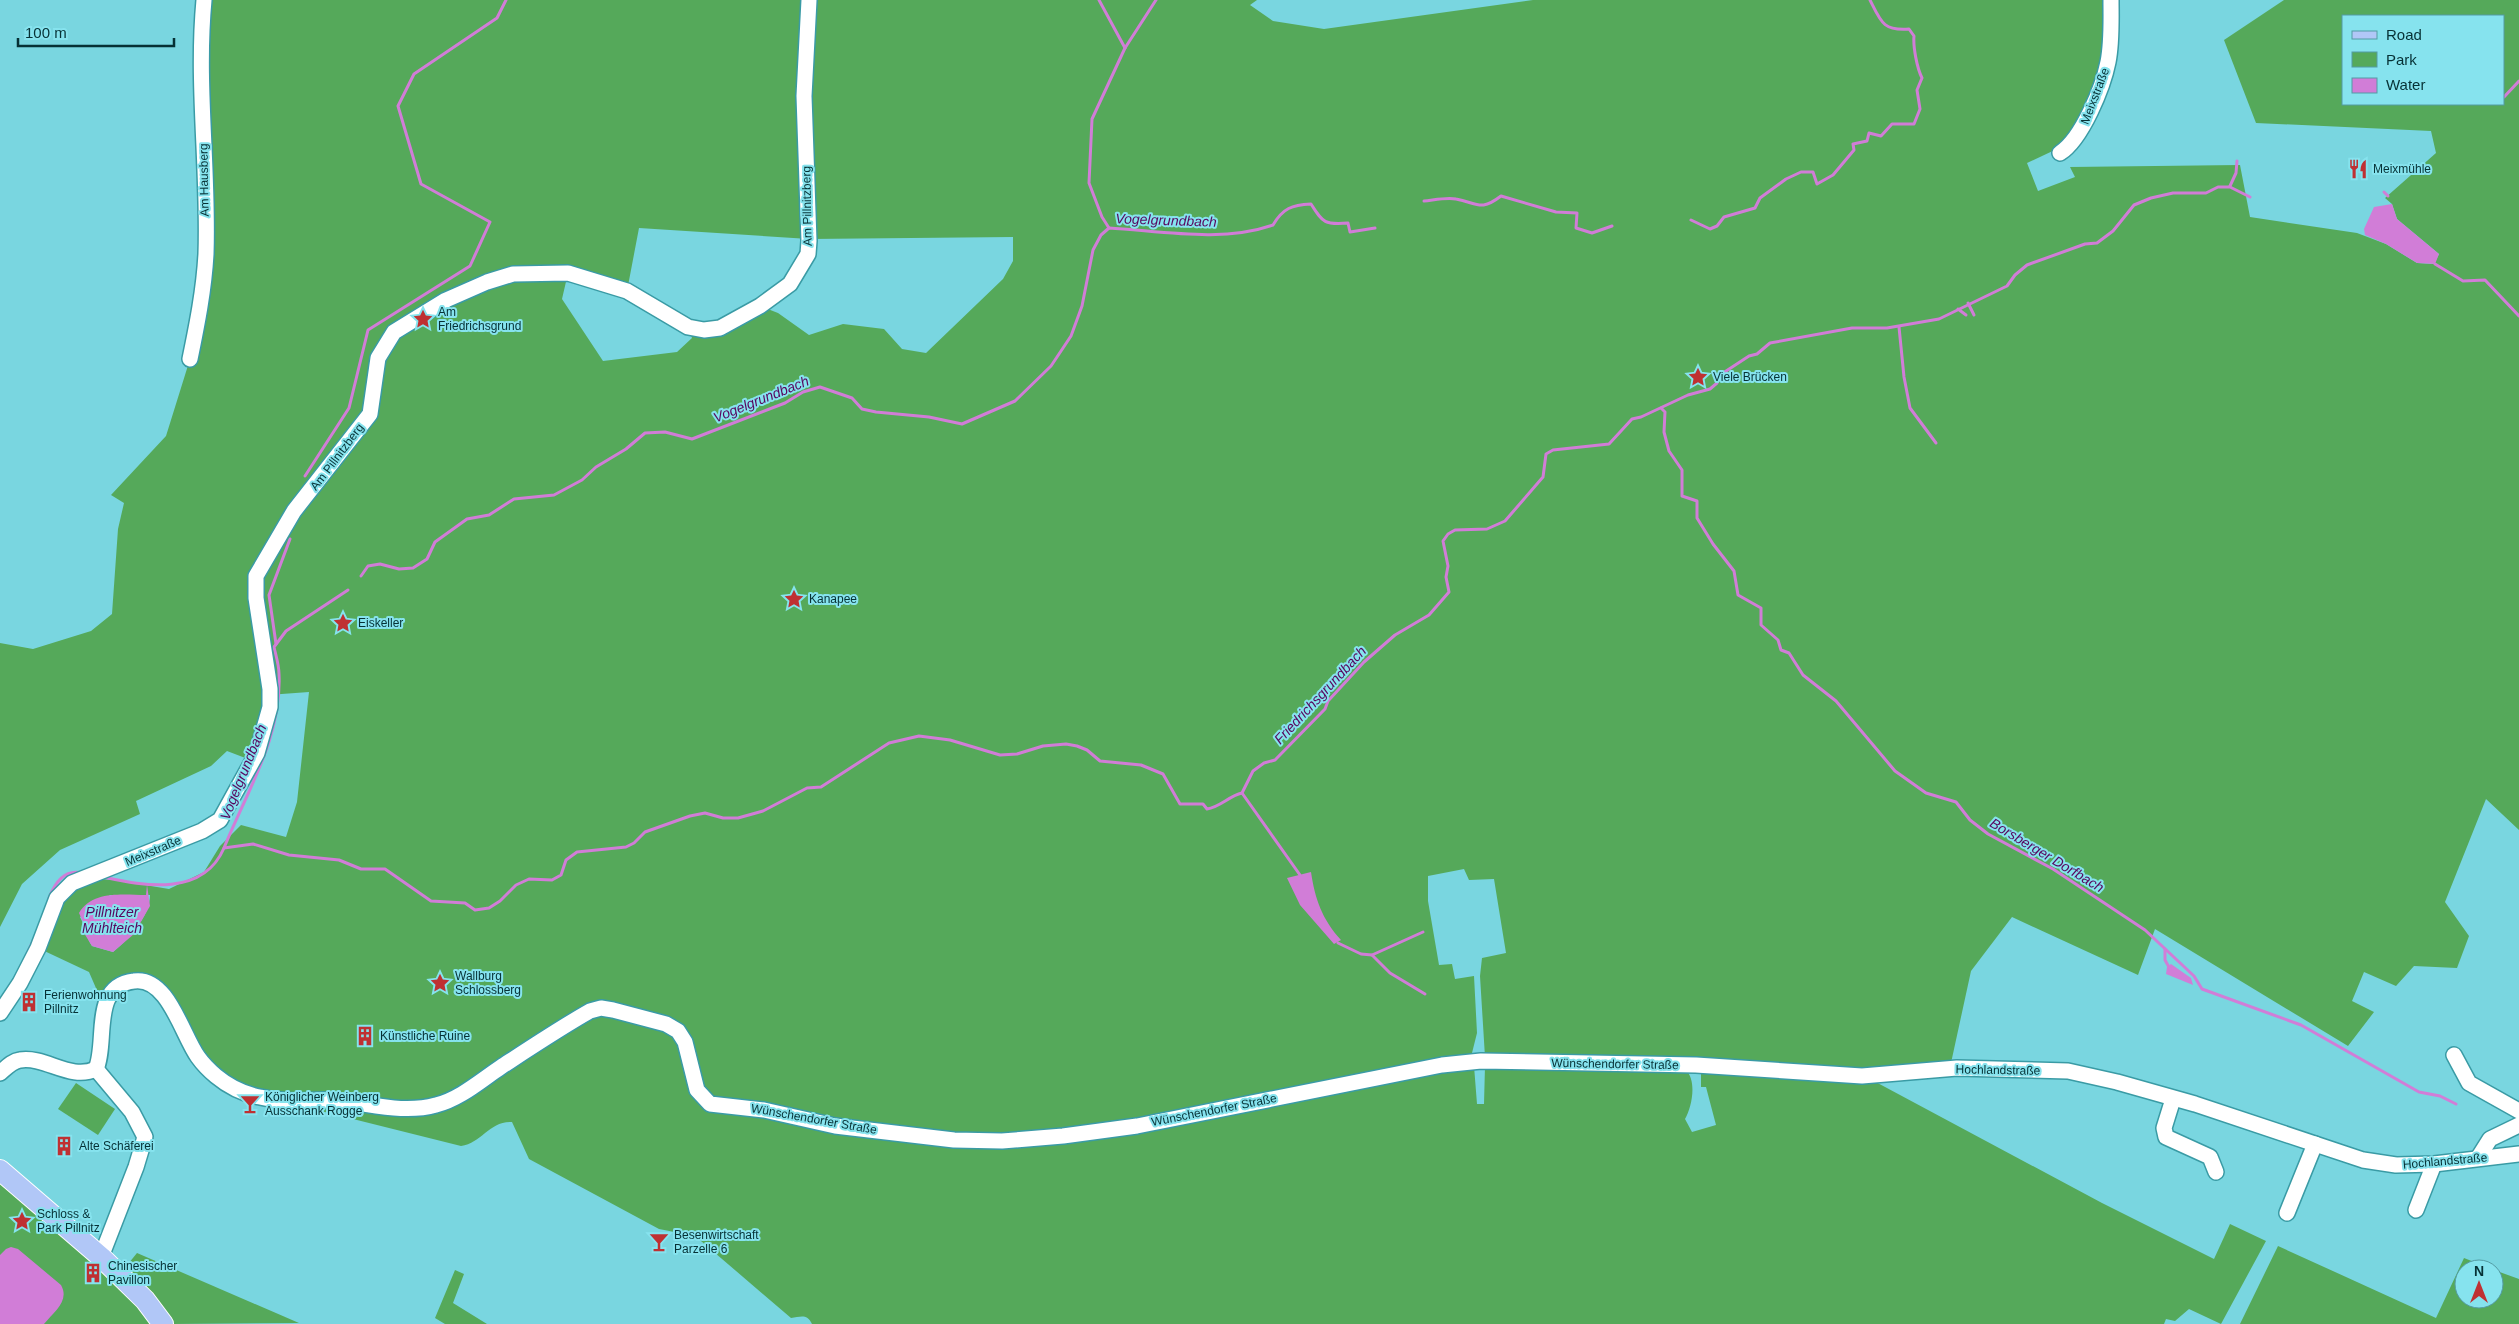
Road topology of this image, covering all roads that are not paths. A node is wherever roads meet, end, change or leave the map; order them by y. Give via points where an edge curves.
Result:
1 (204, 0) edge
2 (809, 0) edge
3 (2111, 0) edge
4 (2060, 153) dead end
5 (190, 359) dead end
6 (268, 667) joint
7 (0, 1013) edge
8 (2454, 1055) dead end
9 (96, 1070) junction
10 (0, 1073) edge
11 (1820, 1075) joint
12 (2173, 1099) junction
13 (2519, 1111) edge
14 (2519, 1125) edge
15 (2315, 1144) junction
16 (2519, 1154) edge
17 (2478, 1158) junction
18 (2434, 1164) junction
19 (0, 1170) edge
20 (2216, 1172) dead end
21 (2423, 1203) dead end
22 (2287, 1213) dead end
23 (101, 1257) junction
24 (163, 1324) edge

1 - 5 street, Am Hausberg via 200,39 206,254
2 - 6 street, Am Pillnitzberg via 804,96 809,247 790,284 760,306 720,328 704,330 688,327 627,291 568,273 512,274 446,300 394,332 378,358 370,414 294,511 256,576 256,598
3 - 4 street, Meixstraße via 2108,63 2084,126 2067,149
6 - 7 street, Meixstraße via 270,707 257,753 220,820 202,831 72,883 56,898 38,948
8 - 13 street via 2469,1083
9 - 10 street via 87,1074 20,1060
9 - 11 street, Wünschendorfer Straße via 100,1061 103,1012 107,1002 121,984 141,980 164,994 198,1057 217,1077 259,1097 397,1108 421,1108 448,1101 580,1016 601,1008 666,1024 678,1031 697,1090 710,1104 764,1110 836,1126 954,1140 1011,1141 1137,1126 1442,1065 1480,1061 1696,1066
9 - 23 street via 132,1112 145,1137
11 - 12 street, Hochlandstraße via 1893,1075 1957,1068 2068,1071
12 - 15 street, Hochlandstraße
12 - 20 street via 2164,1128 2166,1137 2206,1154
14 - 17 street via 2490,1139
15 - 18 street, Hochlandstraße via 2363,1160 2396,1165
15 - 22 street
16 - 17 street, Hochlandstraße
17 - 18 street, Hochlandstraße
18 - 21 street
19 - 23 main road
23 - 24 main road via 145,1300

